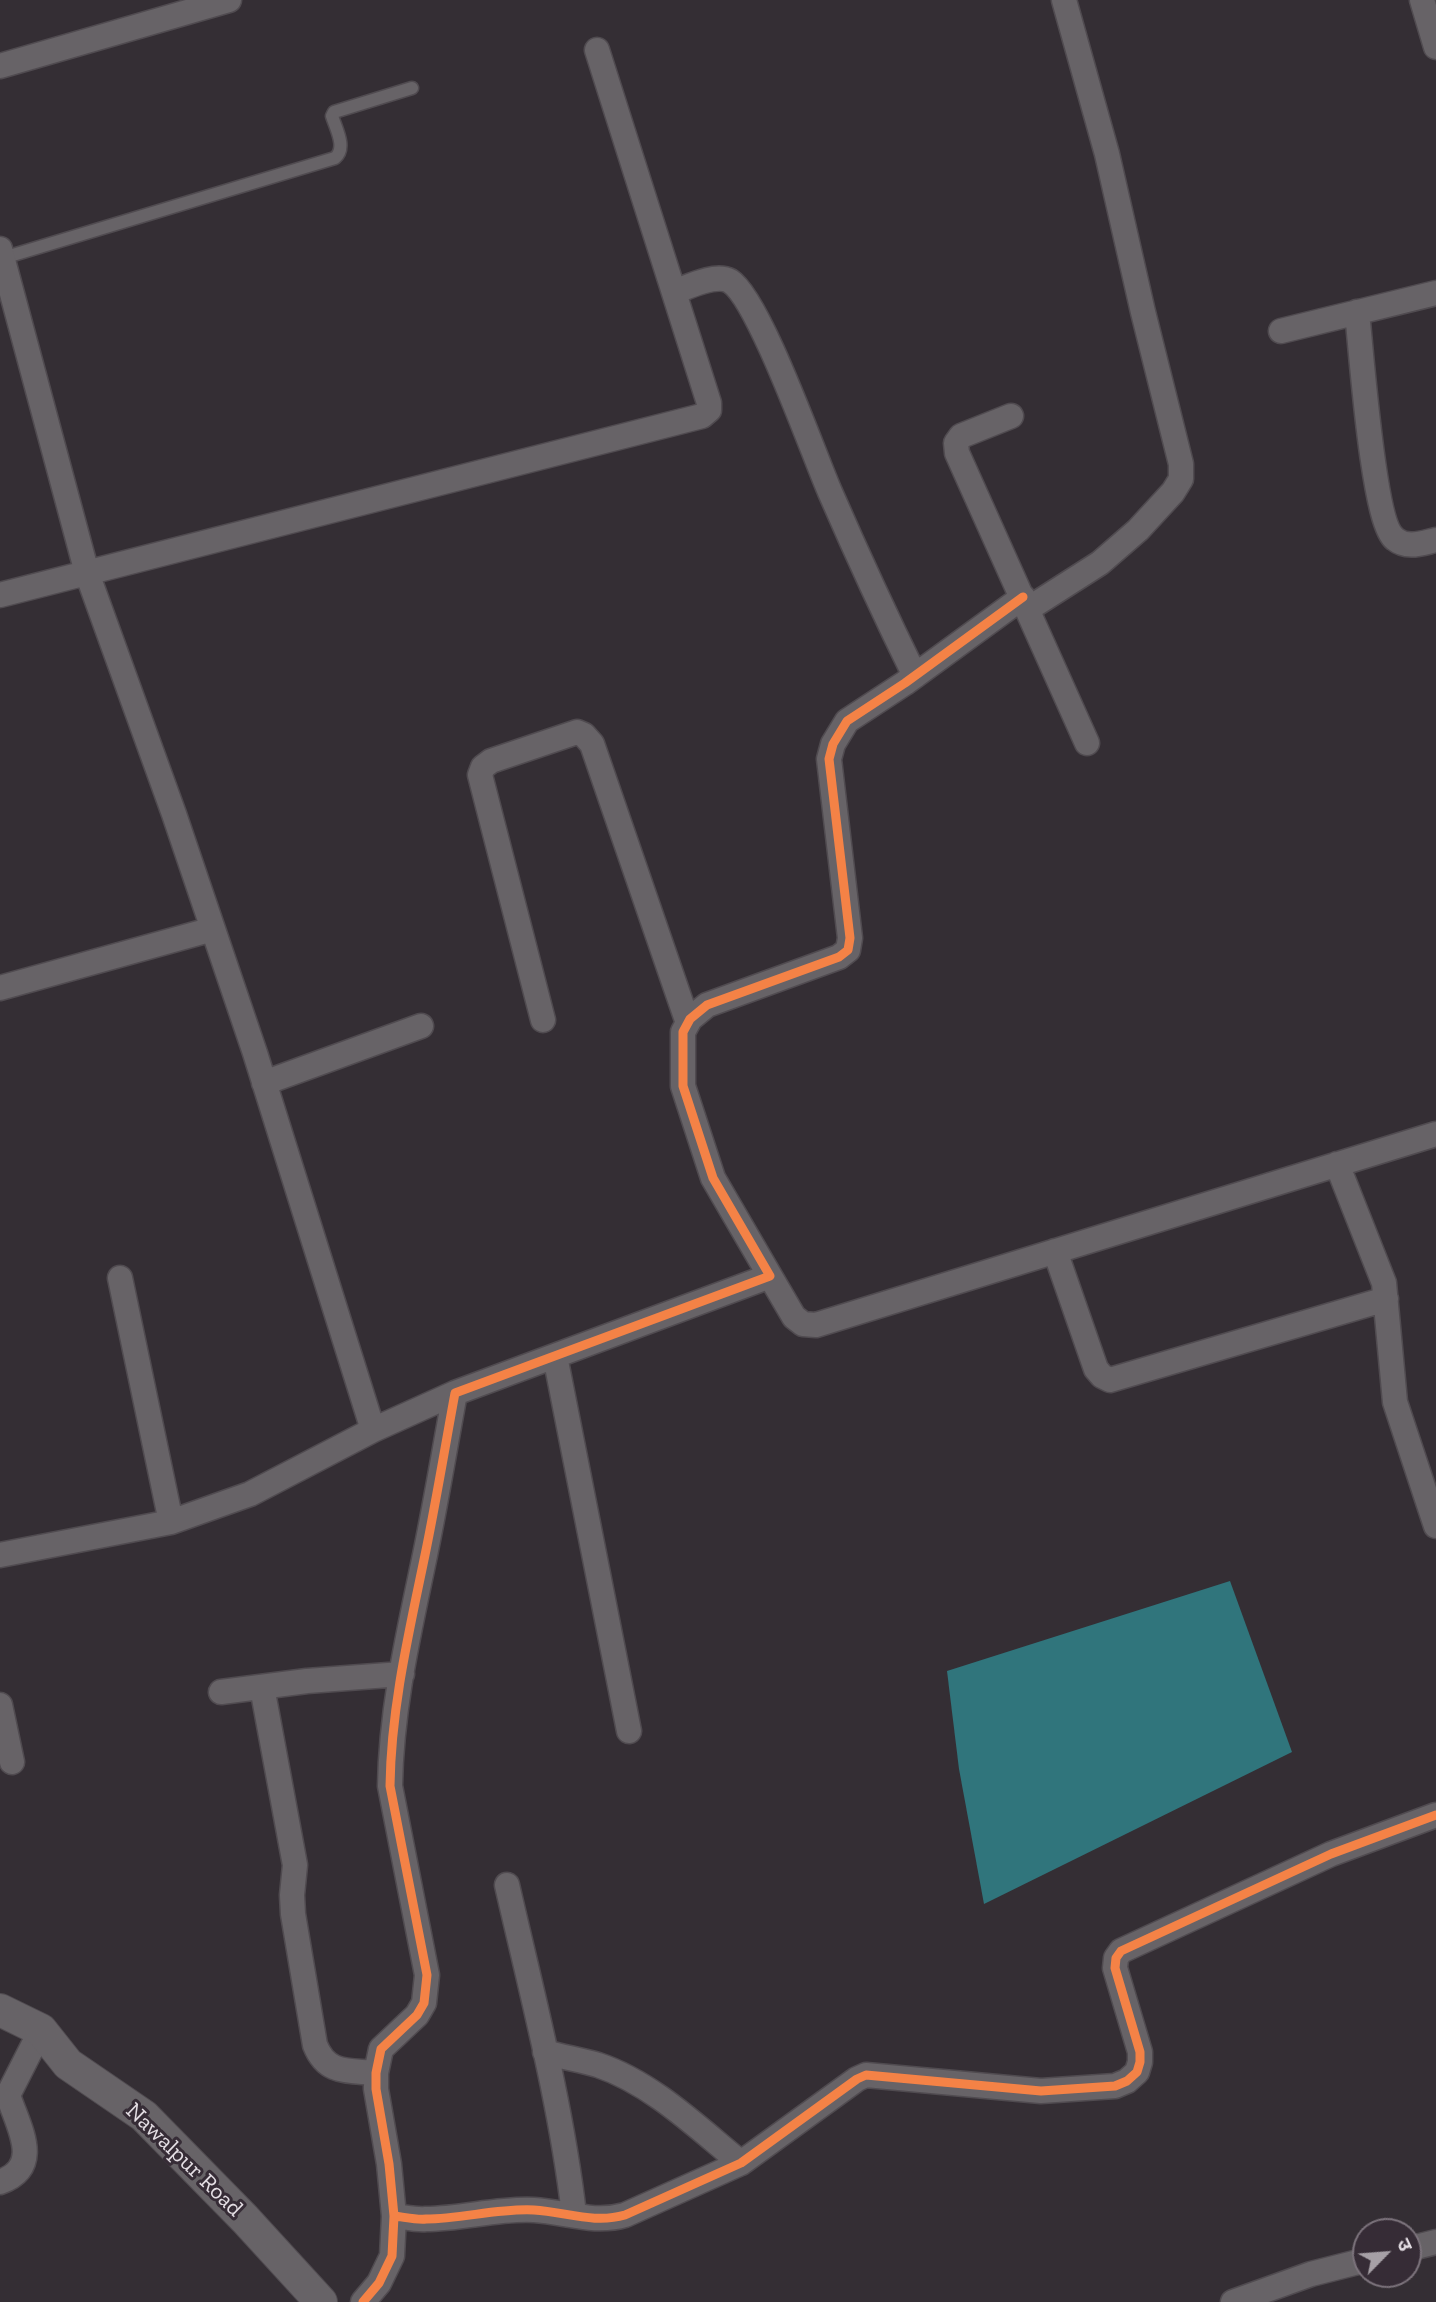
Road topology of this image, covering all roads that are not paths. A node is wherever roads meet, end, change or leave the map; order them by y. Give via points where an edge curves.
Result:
1 (229, 0) edge
2 (1064, 0) edge
3 (1422, 0) edge
4 (1436, 47) edge
5 (597, 50) dead end
6 (0, 66) edge
7 (412, 88) dead end
8 (1, 253) edge
9 (674, 292) junction
10 (1436, 293) edge
11 (1357, 312) junction
12 (1281, 331) dead end
13 (12, 340) edge
14 (1011, 416) dead end
15 (1436, 540) edge
16 (87, 573) junction
17 (0, 595) edge
18 (1025, 603) junction
19 (915, 676) junction
20 (1087, 744) dead end
21 (213, 929) junction
22 (0, 988) edge
23 (543, 1020) dead end
24 (688, 1023) junction
25 (421, 1027) dead end
26 (264, 1083) junction
27 (1436, 1134) edge
28 (1337, 1164) junction
29 (1055, 1251) junction
30 (771, 1276) junction
31 (120, 1278) dead end
32 (1386, 1299) junction
33 (555, 1356) junction
34 (455, 1393) junction
35 (373, 1430) junction
36 (1426, 1466) edge
37 (171, 1522) junction
38 (1436, 1526) edge
39 (0, 1555) edge
40 (402, 1674) junction
41 (262, 1687) junction
42 (221, 1692) dead end
43 (0, 1705) edge
44 (629, 1731) dead end
45 (12, 1762) dead end
46 (1436, 1815) edge
47 (507, 1885) dead end
48 (0, 2010) edge
49 (41, 2030) junction
50 (545, 2052) junction
51 (376, 2073) junction
52 (741, 2163) junction
53 (0, 2182) edge
54 (574, 2214) junction
55 (394, 2216) junction
56 (1352, 2264) edge
57 (321, 2302) edge
58 (363, 2302) edge
59 (1233, 2302) edge

1 - 6 street
2 - 18 street via 1107,154 1181,479 1138,530 1100,563
3 - 4 street
5 - 9 street
7 - 8 lane via 334,112 342,148 335,158
8 - 13 street
9 - 16 street via 709,403 702,416
9 - 19 street via 715,279 725,279 739,290 767,338 830,491
10 - 11 street
11 - 12 street
11 - 15 street via 1370,442 1384,523 1391,536 1409,545
13 - 16 street
14 - 18 street via 961,436 956,443
16 - 17 street
16 - 21 street
18 - 19 street
18 - 20 street
19 - 24 street via 847,721 829,759 848,950 707,1005
21 - 22 street
21 - 26 street
23 - 24 street via 480,775 491,761 577,732 592,744
24 - 30 street via 683,1032 687,1099 713,1178
25 - 26 street
26 - 35 street
27 - 28 street
28 - 29 street
28 - 32 street via 1384,1283
29 - 30 street via 816,1325 794,1318
29 - 32 street via 1096,1369 1110,1380
30 - 33 street
31 - 37 street
32 - 36 street via 1395,1402
33 - 34 street
33 - 44 street
34 - 35 street
34 - 40 street
35 - 37 street via 250,1494
36 - 38 street
37 - 39 street
40 - 41 street
40 - 51 street via 394,1712 390,1786 427,1988 417,2015 381,2049
41 - 42 street
41 - 51 street via 295,1865 293,1914 315,2045 320,2058 332,2068
43 - 45 street
46 - 52 street via 1331,1854 1121,1951 1115,1968 1140,2052 1137,2072 1127,2081 1115,2086 1041,2091 866,2075
47 - 50 street
48 - 49 street, Nawalpur Road
49 - 53 street via 9,2095 26,2160 18,2173
49 - 57 street, Nawalpur Road via 68,2064 144,2116
50 - 52 street via 598,2065 624,2077 663,2101
50 - 54 street
51 - 55 street
52 - 54 street via 625,2215 594,2220
54 - 55 street via 533,2210 425,2220
55 - 58 street via 392,2256
56 - 59 street

